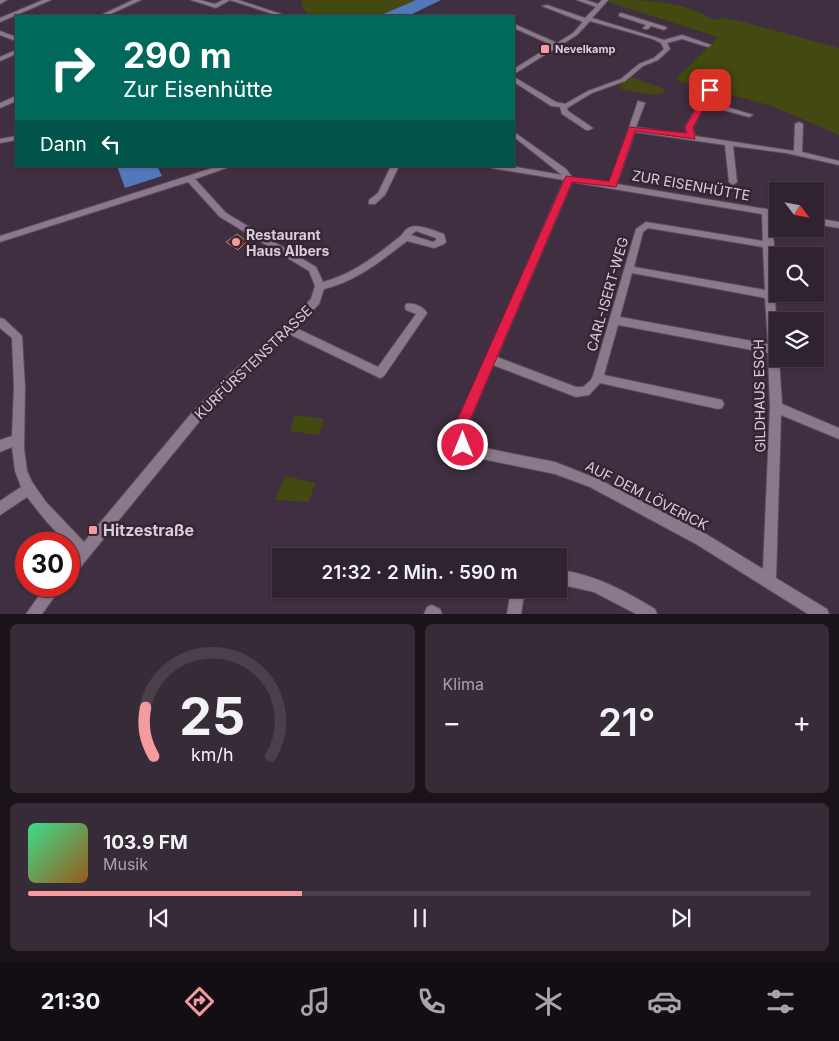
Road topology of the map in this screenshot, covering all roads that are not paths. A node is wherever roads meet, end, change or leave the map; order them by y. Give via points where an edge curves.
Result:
1 (4, 0) edge
2 (48, 0) edge
3 (138, 0) edge
4 (194, 0) edge
5 (214, 0) edge
6 (227, 0) edge
7 (232, 0) edge
8 (264, 0) edge
9 (580, 0) edge
10 (605, 0) edge
11 (0, 2) edge
12 (208, 4) junction
13 (254, 6) junction
14 (545, 6) dead end
15 (599, 6) junction
16 (104, 15) edge
17 (281, 15) edge
18 (621, 15) dead end
19 (0, 20) edge
20 (588, 20) junction
21 (650, 24) junction
22 (515, 26) edge
23 (664, 28) dead end
24 (0, 33) edge
25 (640, 33) junction
26 (15, 39) edge
27 (663, 42) junction
28 (557, 45) junction
29 (708, 45) dead end
30 (15, 52) edge
31 (0, 59) edge
32 (515, 60) edge
33 (525, 65) junction
34 (515, 71) edge
35 (515, 80) edge
36 (710, 90) dead end
37 (15, 98) edge
38 (703, 102) junction
39 (641, 103) dead end
40 (0, 106) edge
41 (563, 106) junction
42 (749, 115) dead end
43 (800, 124) dead end
44 (589, 128) dead end
45 (632, 128) junction
46 (515, 135) edge
47 (692, 137) junction
48 (15, 138) edge
49 (0, 141) edge
50 (729, 142) junction
51 (798, 152) junction
52 (839, 163) edge
53 (225, 167) edge
54 (395, 167) edge
55 (500, 167) edge
56 (189, 178) junction
57 (569, 178) junction
58 (733, 182) dead end
59 (613, 185) junction
60 (372, 202) dead end
61 (769, 212) edge
62 (824, 222) edge
63 (839, 225) edge
64 (406, 237) dead end
65 (770, 238) edge
66 (0, 239) edge
67 (769, 245) joint
68 (628, 268) junction
69 (320, 286) junction
70 (769, 294) edge
71 (410, 307) dead end
72 (614, 320) junction
73 (0, 322) edge
74 (288, 329) junction
75 (769, 349) edge
76 (490, 359) junction
77 (775, 367) edge
78 (597, 378) junction
79 (718, 404) dead end
80 (776, 408) junction
81 (839, 434) edge
82 (18, 439) junction
83 (0, 446) edge
84 (28, 489) junction
85 (0, 509) edge
86 (84, 551) junction
87 (80, 556) edge
88 (567, 579) edge
89 (769, 580) junction
90 (46, 597) edge
91 (517, 598) edge
92 (33, 614) edge
93 (430, 614) edge
94 (435, 614) edge
95 (514, 614) edge
96 (650, 614) edge
97 (822, 614) edge

1 - 11 street
2 - 19 street
3 - 16 street
4 - 12 street
5 - 12 street
6 - 12 street via 216,6
7 - 13 street
8 - 13 street
9 - 15 street
10 - 15 street
13 - 17 street
14 - 20 street
15 - 20 street
18 - 21 street
20 - 25 street
20 - 28 street via 575,34
21 - 23 street
21 - 25 street
22 - 28 street
24 - 26 street
25 - 27 street
27 - 29 street via 682,36
27 - 41 street via 667,49 662,56 640,65 623,80
28 - 33 street
30 - 31 street
32 - 33 street
33 - 34 street
35 - 41 street via 554,104
36 - 38 street
37 - 40 street
38 - 42 street
38 - 47 street via 689,127
39 - 45 street
41 - 44 street via 565,112
43 - 51 street
45 - 47 street
45 - 59 street
46 - 57 street
47 - 50 street
48 - 49 street
50 - 51 street
50 - 58 street
51 - 52 street
53 - 56 street
54 - 60 street via 381,195
55 - 57 street, ZUR EISENHÜTTE
56 - 66 street
56 - 69 street via 223,214 313,269
57 - 59 street, ZUR EISENHÜTTE
57 - 76 street, AUF DEM LÖVERICK
59 - 61 street, ZUR EISENHÜTTE
62 - 63 street
64 - 69 street via 355,275
65 - 67 street, GILDHAUS ESCH
67 - 68 street, CARL-ISERT-WEG via 646,225 639,231
68 - 70 street
68 - 72 street, CARL-ISERT-WEG
69 - 74 street, KURFÜRSTENSTRASSE via 316,301
71 - 74 street via 422,313 380,373
72 - 75 street
72 - 78 street, CARL-ISERT-WEG
73 - 82 street via 17,336
74 - 86 street, KURFÜRSTENSTRASSE via 199,413
76 - 78 street via 576,392 590,389
76 - 89 street, AUF DEM LÖVERICK via 460,427 460,439 467,448 555,468 594,483 701,539
77 - 80 street, GILDHAUS ESCH
78 - 79 street
80 - 81 street
80 - 89 street, GILDHAUS ESCH
82 - 83 street
82 - 84 street via 22,476
84 - 85 street
84 - 86 street
86 - 87 street, KURFÜRSTENSTRASSE
88 - 96 street via 583,582
89 - 97 street, AUF DEM LÖVERICK
90 - 92 street
91 - 95 street
93 - 94 street

